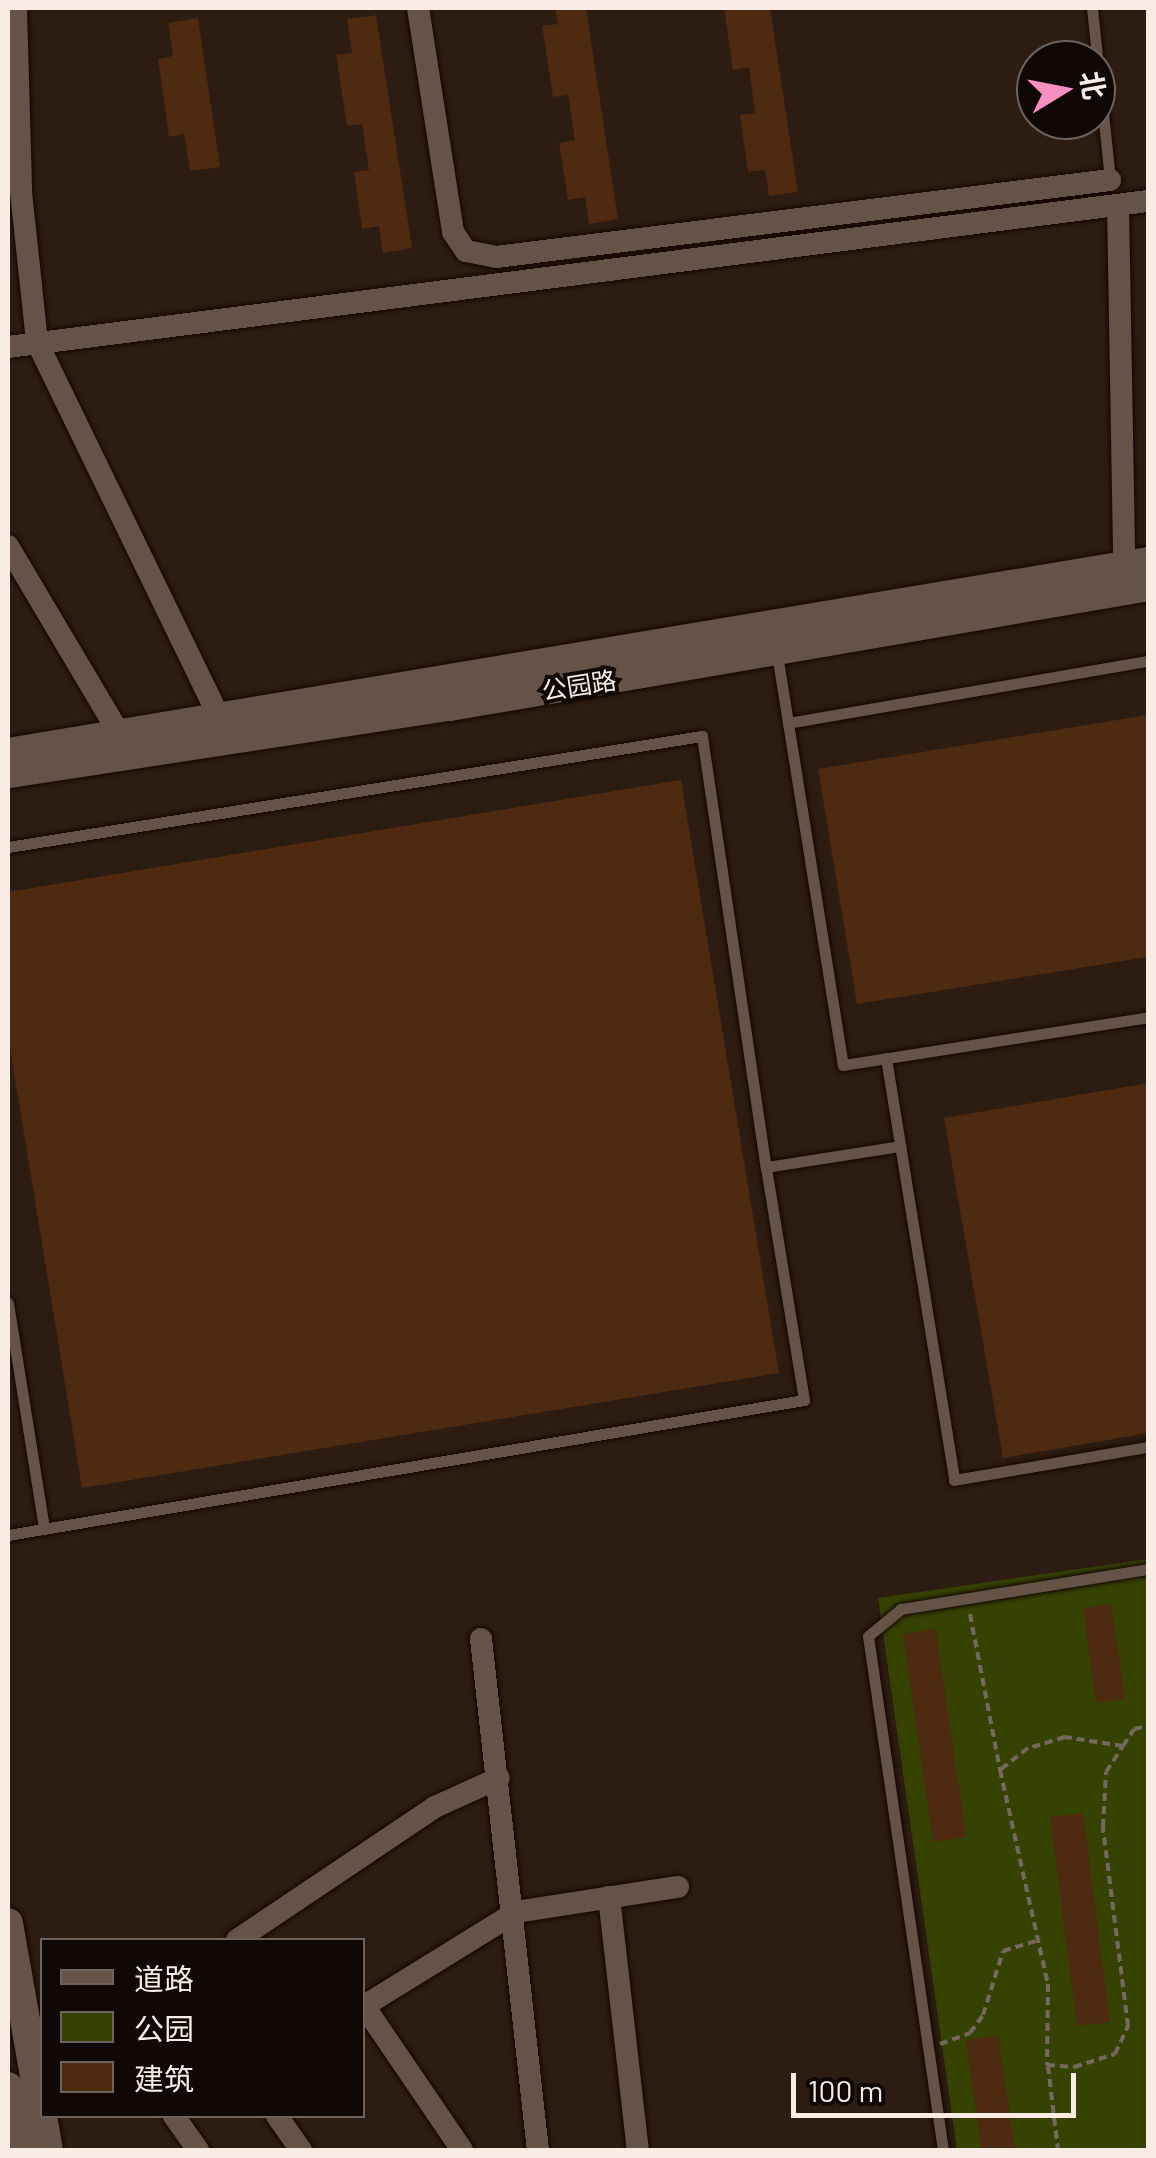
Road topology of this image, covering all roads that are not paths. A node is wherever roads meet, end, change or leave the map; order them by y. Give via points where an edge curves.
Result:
1 (16, 8) edge
2 (418, 8) edge
3 (1092, 8) edge
4 (1110, 180) joint
5 (1148, 201) edge
6 (1118, 205) junction
7 (37, 342) junction
8 (8, 347) edge
9 (8, 546) edge
10 (1136, 564) edge
11 (1148, 586) edge
12 (777, 650) junction
13 (1148, 661) edge
14 (219, 716) junction
15 (788, 724) junction
16 (120, 733) junction
17 (8, 753) edge
18 (8, 774) edge
19 (8, 847) edge
20 (1148, 1017) edge
21 (886, 1058) junction
22 (900, 1146) junction
23 (766, 1167) junction
24 (8, 1303) edge
25 (1148, 1448) edge
26 (44, 1529) junction
27 (8, 1536) edge
28 (1148, 1569) edge
29 (482, 1639) dead end
30 (499, 1778) junction
31 (678, 1887) dead end
32 (609, 1898) junction
33 (516, 1912) junction
34 (8, 1922) edge
35 (240, 1938) edge
36 (365, 2005) edge
37 (365, 2007) edge
38 (38, 2064) edge
39 (8, 2087) edge
40 (44, 2118) edge
41 (175, 2118) edge
42 (278, 2118) edge
43 (19, 2150) edge
44 (48, 2150) edge
45 (198, 2150) edge
46 (301, 2150) edge
47 (462, 2150) edge
48 (538, 2150) edge
49 (638, 2150) edge
50 (944, 2150) edge

1 - 7 street via 21,192
2 - 4 street via 453,232 466,251 496,257
3 - 4 lane
5 - 6 street
6 - 7 street
6 - 10 street
7 - 8 street
7 - 14 street
9 - 16 street
10 - 14 street
11 - 12 street, 公园路
12 - 15 lane
12 - 18 street, 公园路
13 - 15 lane
14 - 16 street
15 - 21 lane via 843,1065
16 - 17 street
19 - 23 lane via 702,736
20 - 21 lane
21 - 22 lane
22 - 23 lane
22 - 25 lane via 954,1480
23 - 26 lane via 804,1400
24 - 26 lane
26 - 27 lane
28 - 50 lane via 900,1608 868,1636
29 - 30 street
30 - 33 street
30 - 35 street via 435,1807
31 - 32 street
32 - 33 street
32 - 49 street
33 - 36 street
33 - 48 street
34 - 38 street
37 - 47 street
39 - 43 street
40 - 44 street
41 - 45 street
42 - 46 street

